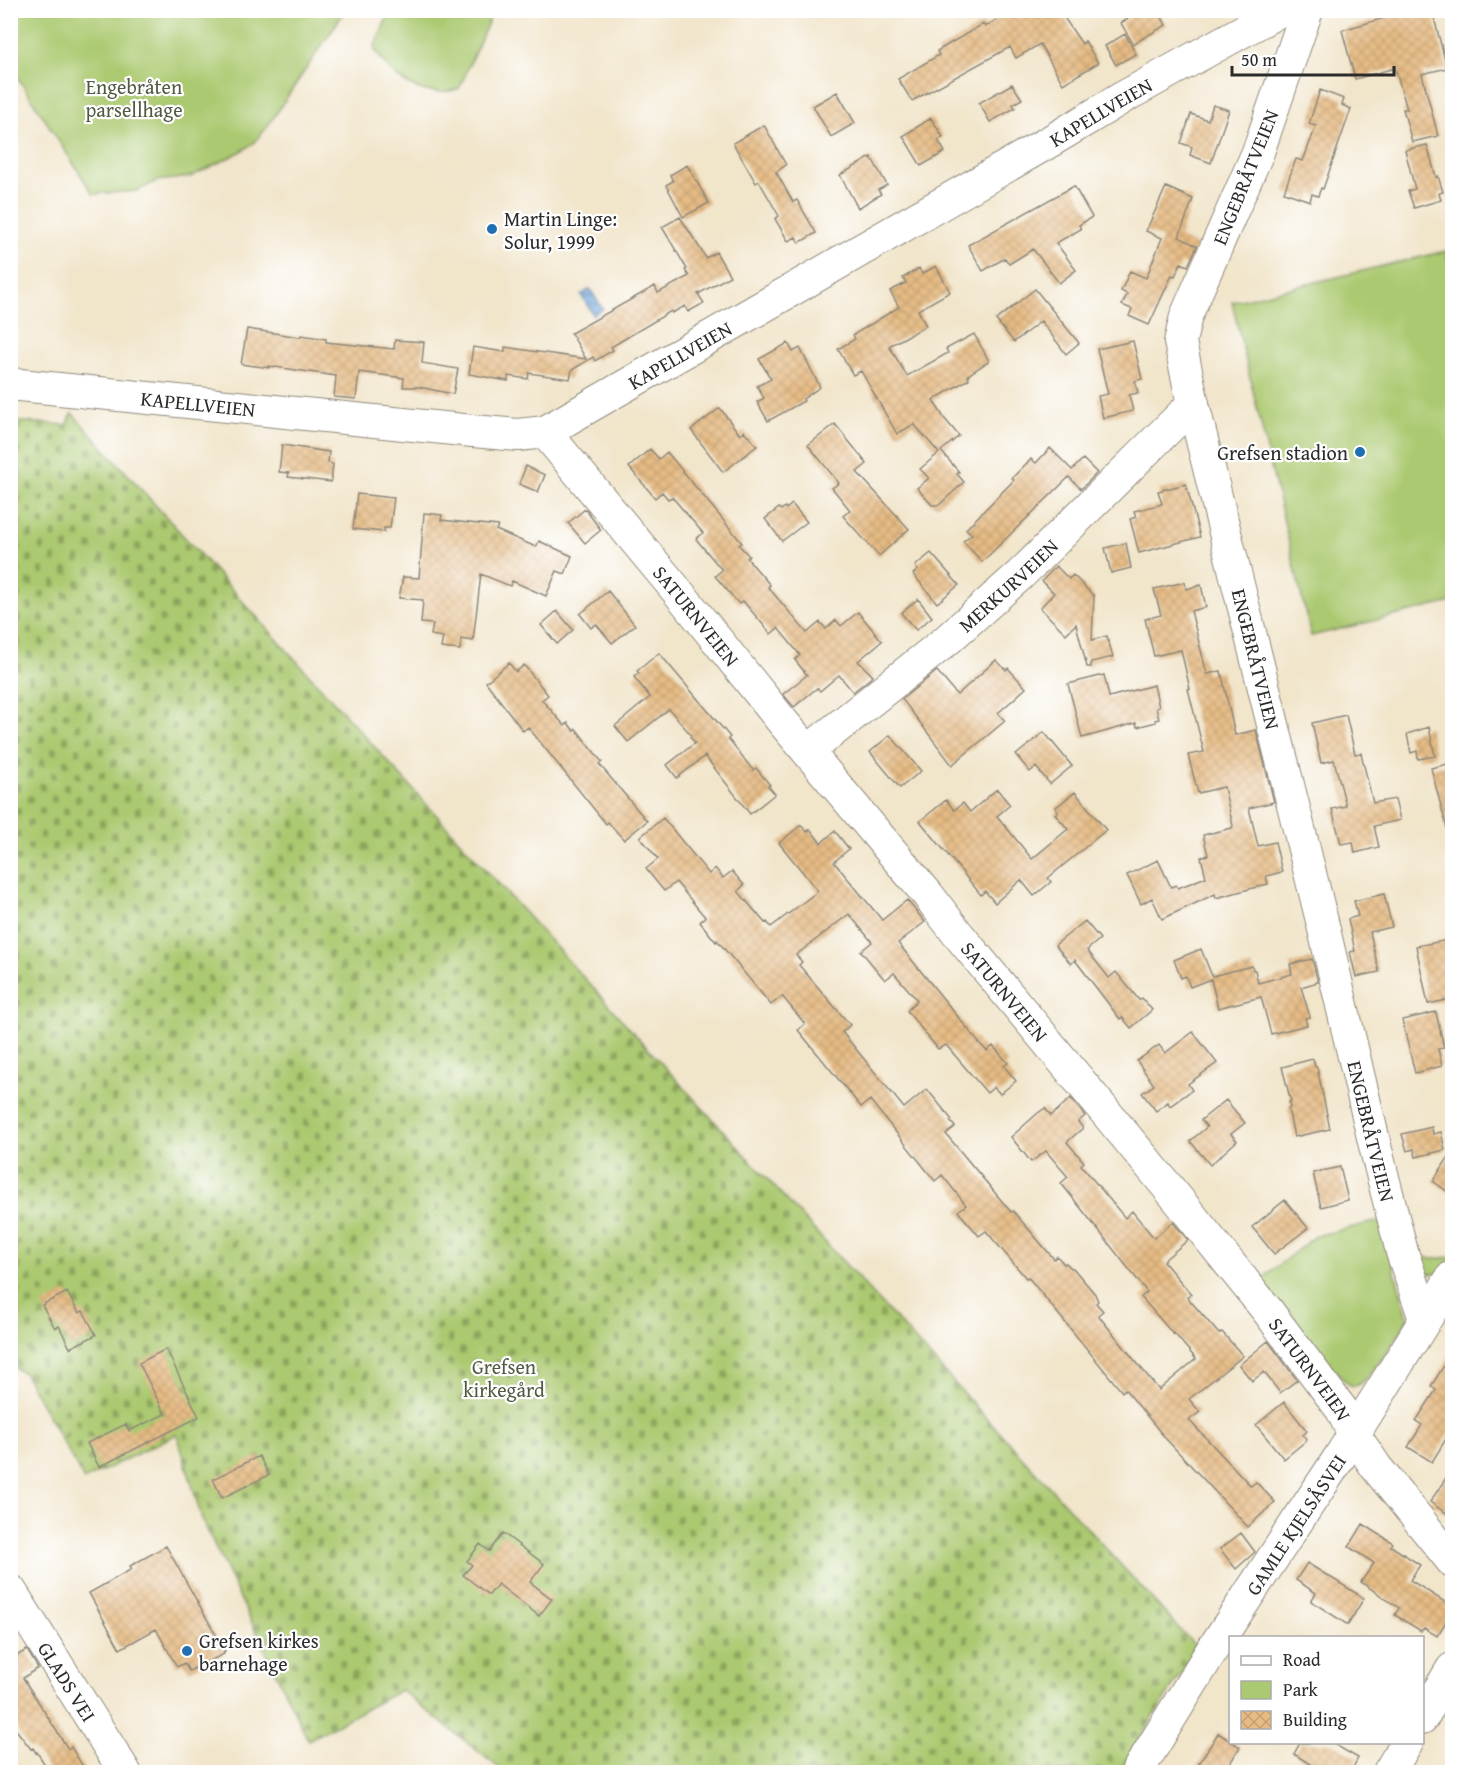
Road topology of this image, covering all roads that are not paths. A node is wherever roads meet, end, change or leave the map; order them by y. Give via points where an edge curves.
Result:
1 (1281, 10) edge
2 (1307, 10) edge
3 (10, 384) edge
4 (1193, 404) junction
5 (545, 432) junction
6 (808, 751) junction
7 (1452, 1277) edge
8 (1425, 1319) junction
9 (1353, 1434) junction
10 (1452, 1561) edge
11 (10, 1590) edge
12 (1452, 1669) edge
13 (1424, 1715) edge
14 (1406, 1744) edge
15 (124, 1773) edge
16 (1137, 1773) edge
17 (1389, 1773) edge

1 - 5 street, KAPELLVEIEN
2 - 4 street, ENGEBRÅTVEIEN via 1258,152 1186,316 1180,342
3 - 5 street, KAPELLVEIEN via 473,431 518,435
4 - 6 street, MERKURVEIEN via 1020,576
4 - 8 street, ENGEBRÅTVEIEN via 1378,1162
5 - 6 street, SATURNVEIEN
6 - 9 street, SATURNVEIEN via 1267,1310 1342,1410
7 - 8 street, GAMLE KJELSÅSVEI
8 - 9 street, GAMLE KJELSÅSVEI
9 - 10 street, SATURNVEIEN
9 - 16 street, GAMLE KJELSÅSVEI
11 - 15 street, GLADS VEI
12 - 13 street
14 - 17 street

